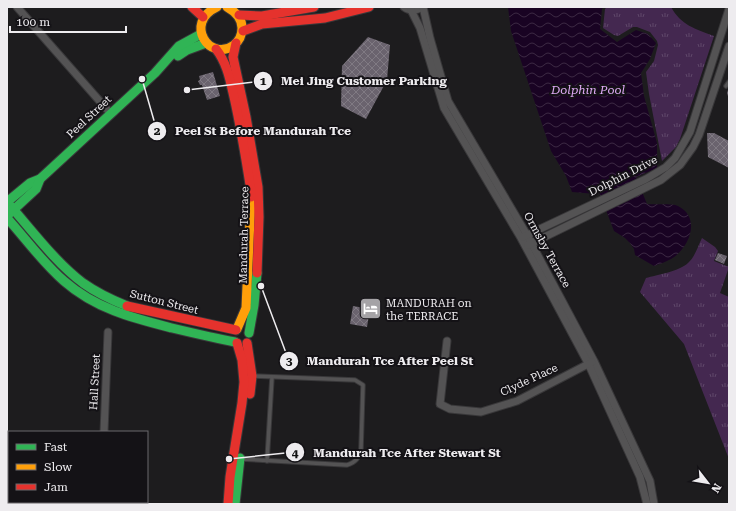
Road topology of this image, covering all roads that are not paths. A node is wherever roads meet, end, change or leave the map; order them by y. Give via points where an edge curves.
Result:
1 (16, 7) edge
2 (192, 7) edge
3 (214, 7) edge
4 (227, 7) edge
5 (314, 7) edge
6 (369, 7) edge
7 (404, 7) edge
8 (422, 7) edge
9 (729, 9) edge
10 (341, 10) edge
11 (411, 10) junction
12 (239, 15) junction
13 (203, 17) junction
14 (243, 31) junction
15 (201, 34) junction
16 (206, 43) junction
17 (236, 43) junction
18 (729, 46) edge
19 (216, 49) junction
20 (155, 73) junction
21 (729, 82) edge
22 (726, 86) dead end
23 (111, 114) junction
24 (40, 180) junction
25 (7, 202) edge
26 (9, 214) edge
27 (524, 237) junction
28 (528, 245) junction
29 (55, 257) junction
30 (48, 265) junction
31 (237, 330) junction
32 (108, 332) dead end
33 (249, 332) junction
34 (447, 341) dead end
35 (236, 343) junction
36 (248, 343) junction
37 (591, 362) junction
38 (252, 376) junction
39 (272, 377) junction
40 (104, 431) edge
41 (240, 459) junction
42 (267, 461) junction
43 (228, 504) edge
44 (235, 504) edge
45 (647, 504) edge
46 (654, 504) edge

1 - 23 street
2 - 13 main road
3 - 13 main road
4 - 12 main road
5 - 12 main road via 262,16
6 - 10 main road
7 - 11 street
8 - 11 street
8 - 27 street, Ormsby Terrace via 448,101
9 - 27 street, Dolphin Drive via 690,132 675,158 656,173
10 - 14 main road via 325,18 262,24
11 - 27 street, Ormsby Terrace via 420,28 444,108
12 - 14 main road
13 - 15 main road
14 - 17 main road
15 - 16 main road
15 - 20 main road, Peel Street via 179,46
16 - 19 main road
16 - 20 main road, Peel Street via 187,50
17 - 19 main road via 230,48
17 - 33 main road, Mandurah Terrace via 233,57 258,187 257,275
18 - 28 street, Dolphin Drive via 704,122 693,147 680,165 659,180
19 - 31 main road, Mandurah Terrace via 223,58 228,73 242,131 251,191 246,308
20 - 23 main road, Peel Street
21 - 22 lane
23 - 24 main road, Peel Street
24 - 25 main road, Peel Street via 30,183
24 - 26 main road, Peel Street via 36,189
25 - 26 main road, Sutton Street
26 - 29 main road, Sutton Street
26 - 30 main road, Sutton Street
27 - 28 street, Ormsby Terrace
28 - 37 street, Ormsby Terrace
29 - 30 main road
29 - 31 main road, Sutton Street via 83,283 127,306
30 - 35 main road, Sutton Street via 80,293 115,312
31 - 33 main road via 243,328
31 - 35 main road via 233,337
32 - 40 street, Hall Street
33 - 36 main road
34 - 37 street, Clyde Place via 440,404 450,409 482,412 517,401
35 - 36 main road
35 - 43 main road via 242,360 244,382
36 - 38 main road
37 - 45 street, Ormsby Terrace via 640,477
37 - 46 street, Ormsby Terrace via 650,481
38 - 39 lane
38 - 41 main road
39 - 42 lane
39 - 42 lane via 360,382 363,385 361,449 354,462 346,465
41 - 42 lane
41 - 44 main road

